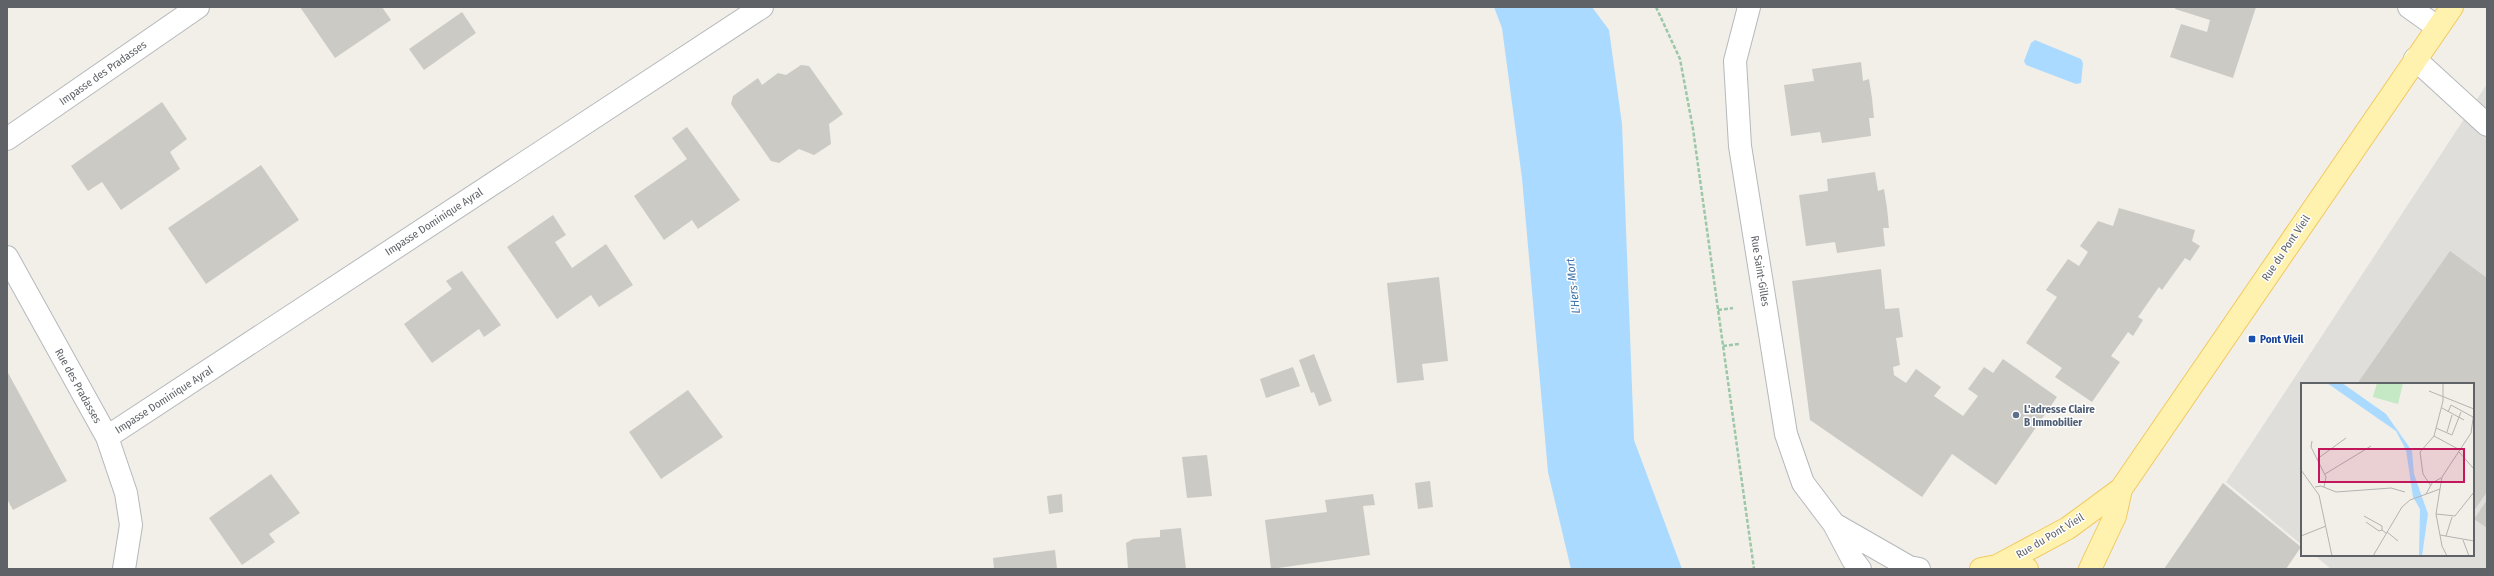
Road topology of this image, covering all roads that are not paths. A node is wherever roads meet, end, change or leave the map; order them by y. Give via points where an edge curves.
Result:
1 (198, 7) edge
2 (762, 7) edge
3 (1749, 7) edge
4 (2409, 7) edge
5 (2452, 7) edge
6 (2437, 27) junction
7 (2415, 59) junction
8 (2487, 125) edge
9 (7, 139) edge
10 (7, 257) edge
11 (107, 437) junction
12 (2121, 489) junction
13 (1834, 524) junction
14 (1989, 568) edge
15 (124, 569) edge
16 (1860, 569) edge
17 (1919, 569) edge
18 (2027, 569) edge
19 (2090, 569) edge

1 - 9 street, Impasse des Pradasses
2 - 11 street, Impasse Dominique Ayral
3 - 13 street, Rue Saint-Gilles via 1735,61 1740,146 1786,434 1803,483
4 - 6 street
5 - 6 main road, Rue du Pont Vieil
6 - 7 main road, Rue du Pont Vieil
7 - 8 street
7 - 12 main road, Rue du Pont Vieil
10 - 11 street, Rue des Pradasses
11 - 15 street, Rue des Pradasses via 126,493 132,525
12 - 14 main road, Rue du Pont Vieil via 2068,528
12 - 19 main road, Rue du Pont Vieil via 2115,516
13 - 16 street
13 - 17 street via 1909,567
14 - 18 main road

